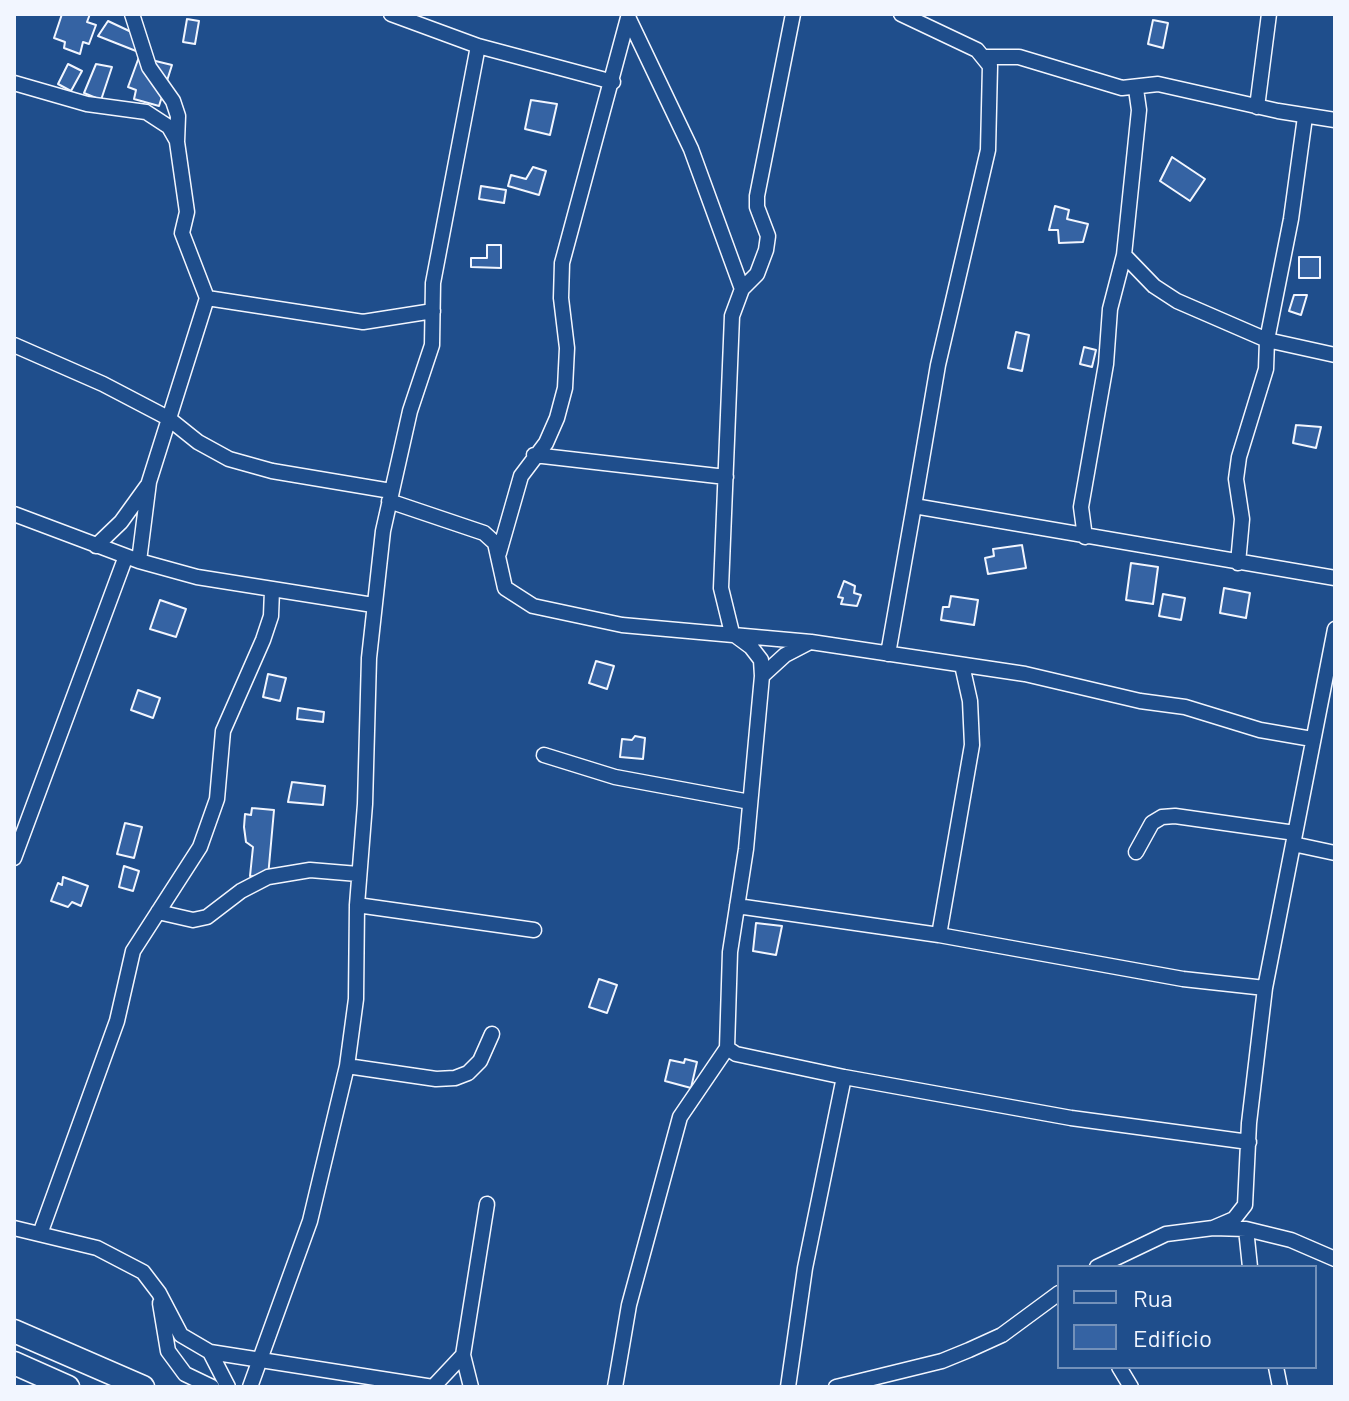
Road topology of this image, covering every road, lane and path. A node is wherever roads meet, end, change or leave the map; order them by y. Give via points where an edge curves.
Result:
1 (132, 14) edge
2 (391, 14) edge
3 (793, 14) edge
4 (901, 14) edge
5 (1269, 14) edge
6 (629, 16) edge
7 (410, 18) edge
8 (478, 46) junction
9 (986, 57) junction
10 (613, 82) junction
11 (14, 83) edge
12 (1136, 89) junction
13 (1257, 107) junction
14 (1305, 117) junction
15 (1335, 120) edge
16 (177, 142) junction
17 (1124, 255) junction
18 (742, 289) junction
19 (207, 298) junction
20 (433, 311) junction
21 (1267, 340) junction
22 (14, 345) edge
23 (1335, 355) edge
24 (168, 418) junction
25 (534, 455) junction
26 (726, 477) junction
27 (149, 482) junction
28 (390, 496) junction
29 (914, 506) junction
30 (14, 514) edge
31 (1085, 537) junction
32 (96, 546) junction
33 (499, 553) junction
34 (132, 558) junction
35 (1238, 563) junction
36 (1335, 578) edge
37 (272, 590) junction
38 (373, 605) junction
39 (1335, 629) edge
40 (732, 633) junction
41 (811, 642) junction
42 (888, 654) junction
43 (1331, 664) edge
44 (962, 665) junction
45 (762, 676) junction
46 (1312, 739) junction
47 (544, 755) dead end
48 (750, 802) junction
49 (1294, 839) junction
50 (1136, 852) dead end
51 (1335, 853) edge
52 (14, 858) edge
53 (358, 874) junction
54 (357, 905) junction
55 (737, 906) junction
56 (158, 912) junction
57 (534, 930) dead end
58 (939, 935) junction
59 (1265, 988) junction
60 (492, 1034) dead end
61 (727, 1048) junction
62 (347, 1066) junction
63 (844, 1077) junction
64 (1249, 1142) junction
65 (487, 1204) dead end
66 (14, 1228) edge
67 (1213, 1228) junction
68 (1246, 1229) junction
69 (40, 1234) junction
70 (1335, 1259) edge
71 (1101, 1265) edge
72 (1250, 1265) edge
73 (159, 1293) junction
74 (1057, 1294) edge
75 (14, 1331) edge
76 (210, 1352) junction
77 (463, 1355) junction
78 (14, 1363) edge
79 (261, 1363) junction
80 (1120, 1369) edge
81 (68, 1387) edge
82 (143, 1387) edge
83 (212, 1387) edge
84 (228, 1387) edge
85 (250, 1387) edge
86 (433, 1387) edge
87 (471, 1387) edge
88 (615, 1387) edge
89 (788, 1387) edge
90 (836, 1387) edge
91 (1131, 1387) edge

1 - 16 street via 149,67 173,101
2 - 7 street
3 - 18 street via 757,196 768,236 766,250 757,274
4 - 9 street
5 - 13 street
6 - 10 street
6 - 18 street via 691,149
7 - 8 street
8 - 10 street
8 - 20 street via 433,283
9 - 12 street via 1019,57
9 - 29 street via 991,79 988,150 938,365
10 - 25 street via 562,263 565,388 546,443
11 - 16 street via 87,104 146,112 169,127
12 - 13 street via 1158,84
12 - 17 street via 1139,110
13 - 14 street
14 - 15 street
14 - 21 street
16 - 19 street via 187,212 182,233
17 - 21 street via 1177,301
17 - 31 street via 1110,309 1106,364 1081,507
18 - 26 street via 732,316
19 - 20 street via 363,322
19 - 24 street
20 - 28 street via 432,345
21 - 23 street
21 - 35 street via 1266,369 1236,479 1242,519
22 - 24 street
24 - 27 street
24 - 28 street via 229,459
25 - 26 street
25 - 33 street via 521,476
26 - 40 street via 721,588
27 - 32 street
27 - 34 street
28 - 33 street via 484,533
28 - 38 street
29 - 31 street
29 - 42 street
30 - 32 street
31 - 35 street
32 - 34 street
33 - 40 street via 505,588 533,606 622,625
34 - 37 street via 197,577
34 - 52 street
35 - 36 street
37 - 38 street
37 - 56 street via 263,640 223,731 213,811 200,847
38 - 53 street
39 - 43 street
40 - 41 street
40 - 45 street via 761,660
41 - 42 street
41 - 45 street via 785,655
42 - 44 street
43 - 46 street
44 - 46 street via 1185,707
44 - 58 street via 972,745
45 - 48 street
46 - 49 street
47 - 48 street via 615,777
48 - 55 street
49 - 50 street via 1162,817 1152,823
49 - 51 street
49 - 59 street
53 - 54 street
53 - 56 street via 310,870 268,877 207,917 193,920
54 - 57 street
54 - 62 street via 356,999
55 - 58 street
55 - 61 street
56 - 69 street via 133,951 117,1021
58 - 59 street via 1105,967
59 - 64 street
60 - 62 street via 480,1061 455,1078
61 - 63 street
61 - 88 street via 680,1117 632,1291
62 - 79 street via 310,1221
63 - 64 street via 1071,1118
63 - 89 street via 805,1268
64 - 67 street via 1245,1205 1234,1219
65 - 77 street
66 - 69 street
67 - 68 street
67 - 71 street via 1166,1234
68 - 70 street
68 - 72 street
69 - 73 street via 125,1261 143,1272
73 - 76 street via 181,1335
73 - 83 street via 168,1351 185,1374
74 - 90 street via 1002,1335 969,1350
75 - 82 main road
76 - 79 street
76 - 84 street
77 - 86 street
77 - 87 street
78 - 81 main road
79 - 85 street
79 - 86 street
80 - 91 street

